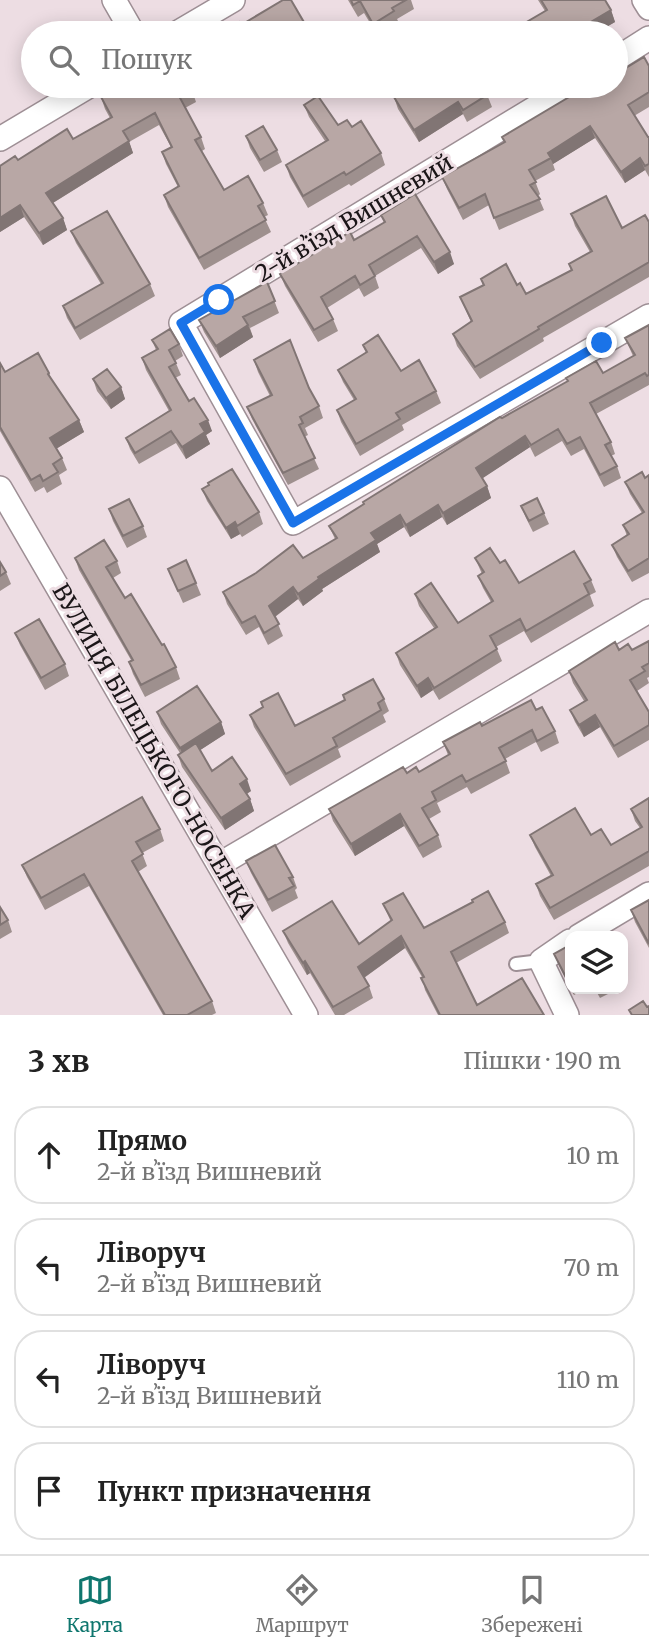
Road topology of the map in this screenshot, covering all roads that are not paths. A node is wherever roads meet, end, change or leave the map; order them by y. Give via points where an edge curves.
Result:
1 (114, 0) edge
2 (233, 0) edge
3 (644, 0) edge
4 (649, 8) edge
5 (126, 21) edge
6 (197, 21) edge
7 (649, 38) edge
8 (628, 51) edge
9 (69, 98) edge
10 (551, 98) edge
11 (0, 139) edge
12 (649, 316) edge
13 (0, 488) edge
14 (649, 611) edge
15 (220, 864) junction
16 (649, 894) edge
17 (587, 931) edge
18 (565, 944) edge
19 (541, 961) junction
20 (516, 964) dead end
21 (306, 1015) edge
22 (567, 1015) edge

1 - 5 street
2 - 6 street
3 - 4 street
7 - 8 street
9 - 11 street
10 - 12 street, 2-й вʼїзд Вишневий via 181,323 293,523
13 - 15 street, ВУЛИЦЯ БІЛЕЦЬКОГО-НОСЕНКА
14 - 15 street
15 - 21 street, ВУЛИЦЯ БІЛЕЦЬКОГО-НОСЕНКА
16 - 17 street
18 - 19 street
19 - 20 lane
19 - 22 street

